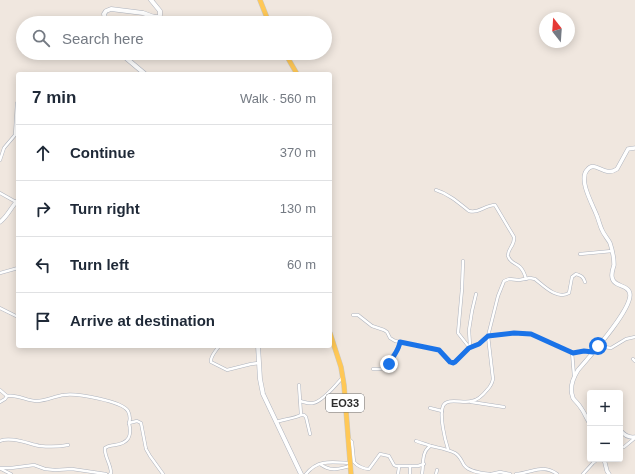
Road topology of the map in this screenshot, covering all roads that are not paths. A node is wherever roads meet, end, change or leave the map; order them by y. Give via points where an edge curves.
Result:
1 (151, 0) edge
2 (260, 0) edge
3 (104, 16) edge
4 (151, 16) edge
5 (160, 16) edge
6 (266, 16) edge
7 (128, 60) edge
8 (289, 60) edge
9 (143, 72) edge
10 (296, 72) edge
11 (16, 103) dead end
12 (635, 148) edge
13 (0, 160) edge
14 (436, 190) dead end
15 (0, 193) edge
16 (16, 201) edge
17 (16, 202) edge
18 (0, 222) edge
19 (612, 250) junction
20 (580, 254) dead end
21 (462, 261) dead end
22 (16, 269) edge
23 (0, 273) edge
24 (526, 279) junction
25 (585, 282) dead end
26 (476, 294) dead end
27 (0, 308) edge
28 (353, 315) dead end
29 (16, 316) edge
30 (488, 336) junction
31 (635, 337) edge
32 (332, 339) edge
33 (400, 342) junction
34 (598, 346) junction
35 (469, 347) junction
36 (218, 348) edge
37 (258, 348) edge
38 (572, 352) junction
39 (593, 352) junction
40 (259, 364) junction
41 (373, 369) dead end
42 (574, 376) junction
43 (342, 378) junction
44 (299, 385) dead end
45 (0, 390) edge
46 (7, 396) junction
47 (300, 401) junction
48 (0, 402) edge
49 (468, 402) junction
50 (504, 407) dead end
51 (430, 408) dead end
52 (442, 411) junction
53 (302, 415) junction
54 (587, 418) edge
55 (276, 422) junction
56 (129, 423) junction
57 (623, 433) edge
58 (310, 434) dead end
59 (348, 438) junction
60 (635, 438) edge
61 (0, 441) edge
62 (416, 441) dead end
63 (68, 445) dead end
64 (431, 446) junction
65 (624, 447) dead end
66 (448, 449) junction
67 (593, 462) edge
68 (605, 462) edge
69 (320, 464) junction
70 (350, 464) junction
71 (424, 464) junction
72 (398, 466) junction
73 (410, 466) junction
74 (0, 468) edge
75 (437, 470) dead end
76 (11, 474) edge
77 (102, 474) edge
78 (106, 474) edge
79 (110, 474) edge
80 (163, 474) edge
81 (301, 474) edge
82 (306, 474) edge
83 (351, 474) edge
84 (398, 474) edge
85 (410, 474) edge
86 (422, 474) edge
87 (436, 474) edge
88 (491, 474) edge
89 (510, 474) edge
90 (516, 474) edge
91 (557, 474) edge
92 (583, 474) edge
93 (609, 474) edge

1 - 5 main road via 160,11
2 - 6 main road
3 - 4 main road via 106,11 111,9
7 - 9 main road
8 - 10 main road
11 - 13 street via 15,135 4,148
12 - 19 street via 628,149 614,171 606,172 592,166 585,172 587,192 602,232
14 - 24 street via 449,195 471,212 495,205 514,238 508,257 520,266
15 - 16 street
17 - 18 street
19 - 20 street
19 - 34 street via 613,280 627,288 630,295 623,314
21 - 35 street via 458,333
22 - 23 street
24 - 25 street via 535,279 558,295 569,293 572,277 576,274 582,276
24 - 30 street via 507,279 503,283
26 - 35 street via 468,330
27 - 29 street
28 - 33 street via 358,315 372,326 387,332 390,338
30 - 35 street via 479,344
30 - 38 street via 531,334
30 - 49 street via 493,379 485,393
31 - 34 street via 611,348
32 - 43 main road, ΕΟ33
33 - 35 street via 439,350 453,363
33 - 41 street via 398,350 386,368
34 - 39 street
36 - 40 street via 210,360 227,370
37 - 40 main road
38 - 39 street
38 - 42 street
39 - 42 street
40 - 55 main road via 263,394
42 - 54 street via 573,397
43 - 47 street via 318,401
43 - 59 main road, ΕΟ33
44 - 47 street
45 - 46 street
46 - 48 street
46 - 56 street via 37,401 65,395 94,398 124,408 130,416
47 - 53 street
49 - 50 street
49 - 52 street via 449,401 442,407
51 - 52 street
52 - 66 street via 444,437
53 - 55 street
53 - 58 street via 306,417
55 - 81 main road
56 - 79 street via 131,431 127,440 105,449
56 - 80 street via 141,423 146,449
57 - 60 street
59 - 70 main road, ΕΟ33
59 - 72 street via 352,442 356,464 369,469 380,454 389,456 394,466
60 - 65 street
61 - 63 street via 6,439 54,447
62 - 64 street
64 - 66 street
64 - 71 street via 424,454
66 - 88 street via 457,454 470,470
67 - 92 street
68 - 93 street
69 - 70 street
69 - 70 street via 332,470
69 - 82 street
70 - 83 main road, ΕΟ33
71 - 73 street
71 - 86 street
72 - 73 street
72 - 84 street
73 - 85 street
74 - 76 street
74 - 77 street via 34,465 45,469 72,469
75 - 87 street
77 - 78 street
88 - 89 street
90 - 91 street via 544,468

